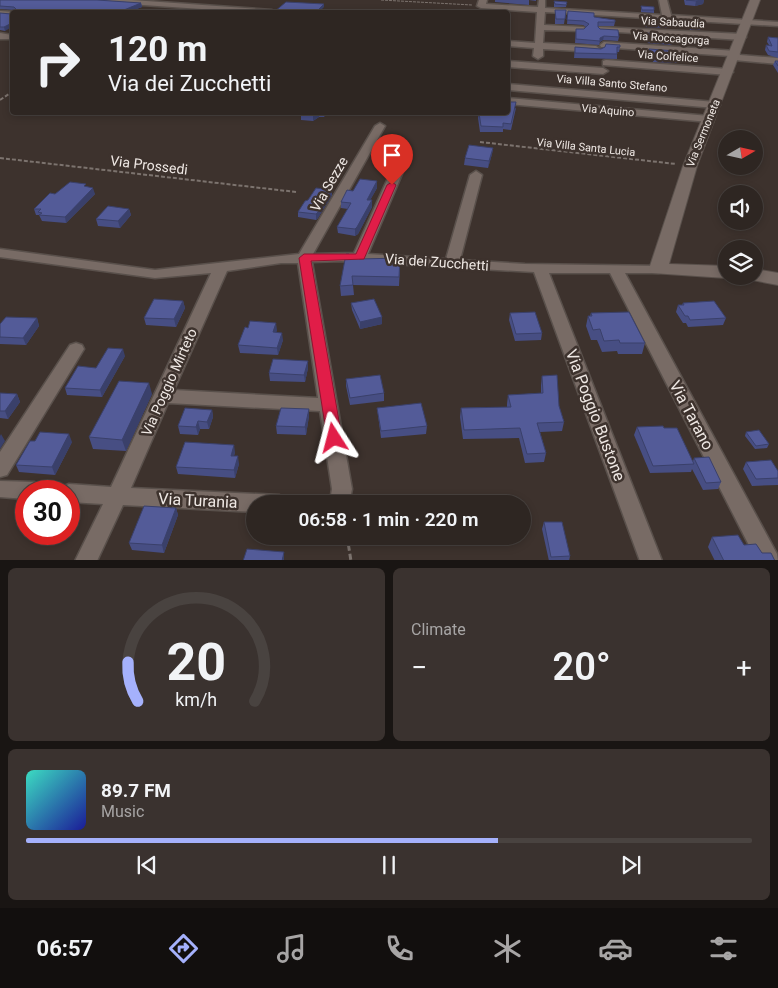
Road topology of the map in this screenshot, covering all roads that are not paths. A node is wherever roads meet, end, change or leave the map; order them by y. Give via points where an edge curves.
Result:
1 (100, 0) edge
2 (542, 0) edge
3 (663, 0) edge
4 (755, 0) edge
5 (155, 2) edge
6 (482, 3) edge
7 (142, 10) edge
8 (244, 10) edge
9 (542, 10) junction
10 (668, 17) junction
11 (747, 22) junction
12 (777, 25) edge
13 (540, 27) junction
14 (583, 29) edge
15 (602, 29) edge
16 (742, 37) junction
17 (510, 44) edge
18 (539, 46) junction
19 (735, 56) junction
20 (778, 61) edge
21 (510, 64) edge
22 (537, 66) junction
23 (728, 72) junction
24 (510, 87) edge
25 (510, 101) edge
26 (715, 105) junction
27 (709, 119) junction
28 (380, 126) dead end
29 (399, 167) dead end
30 (476, 175) dead end
31 (0, 253) edge
32 (360, 257) junction
33 (304, 258) junction
34 (452, 264) junction
35 (221, 268) junction
36 (540, 268) junction
37 (615, 269) junction
38 (658, 269) junction
39 (718, 272) edge
40 (763, 276) edge
41 (778, 279) edge
42 (76, 349) dead end
43 (163, 396) junction
44 (329, 404) junction
45 (0, 469) edge
46 (0, 489) edge
47 (15, 490) edge
48 (80, 494) edge
49 (341, 495) edge
50 (117, 496) junction
51 (246, 502) edge
52 (86, 560) edge
53 (651, 560) edge
54 (769, 560) edge

1 - 5 street
2 - 9 street
3 - 10 street
4 - 11 street, Via Sermoneta
5 - 7 street
5 - 8 street
6 - 9 street
9 - 10 street
9 - 13 street
10 - 11 street
11 - 12 street
11 - 16 street, Via Sermoneta
13 - 14 street
13 - 18 street
15 - 16 street, Via Sabaudia
16 - 19 street, Via Sermoneta
17 - 18 street, Via Roccagorga
18 - 19 street, Via Roccagorga
18 - 22 street
19 - 20 street, Via Roccagorga
19 - 23 street, Via Sermoneta
21 - 22 street, Via Colfelice
22 - 23 street, Via Colfelice
23 - 26 street, Via Sermoneta
24 - 26 street, Via Villa Santo Stefano
25 - 27 street, Via Aquino
26 - 27 street, Via Sermoneta
27 - 38 street, Via Sermoneta via 690,166
28 - 33 street, Via Sezze
29 - 32 street
30 - 34 street
31 - 35 street, Via dei Zucchetti via 155,274
32 - 33 street, Via dei Zucchetti
32 - 34 street, Via dei Zucchetti
33 - 35 street, Via dei Zucchetti
33 - 44 street
34 - 36 street, Via dei Zucchetti
35 - 43 street, Via Poggio Mirteto
36 - 37 street, Via dei Zucchetti
36 - 53 street, Via Poggio Bustone
37 - 38 street, Via dei Zucchetti
37 - 54 street, Via Tarano
38 - 39 street, Via dei Zucchetti
40 - 41 street
42 - 45 street
43 - 44 street
43 - 50 street, Via Poggio Mirteto
44 - 49 street
46 - 47 street
48 - 50 street
50 - 51 street, Via Turania
50 - 52 street, Via Poggio Mirteto

